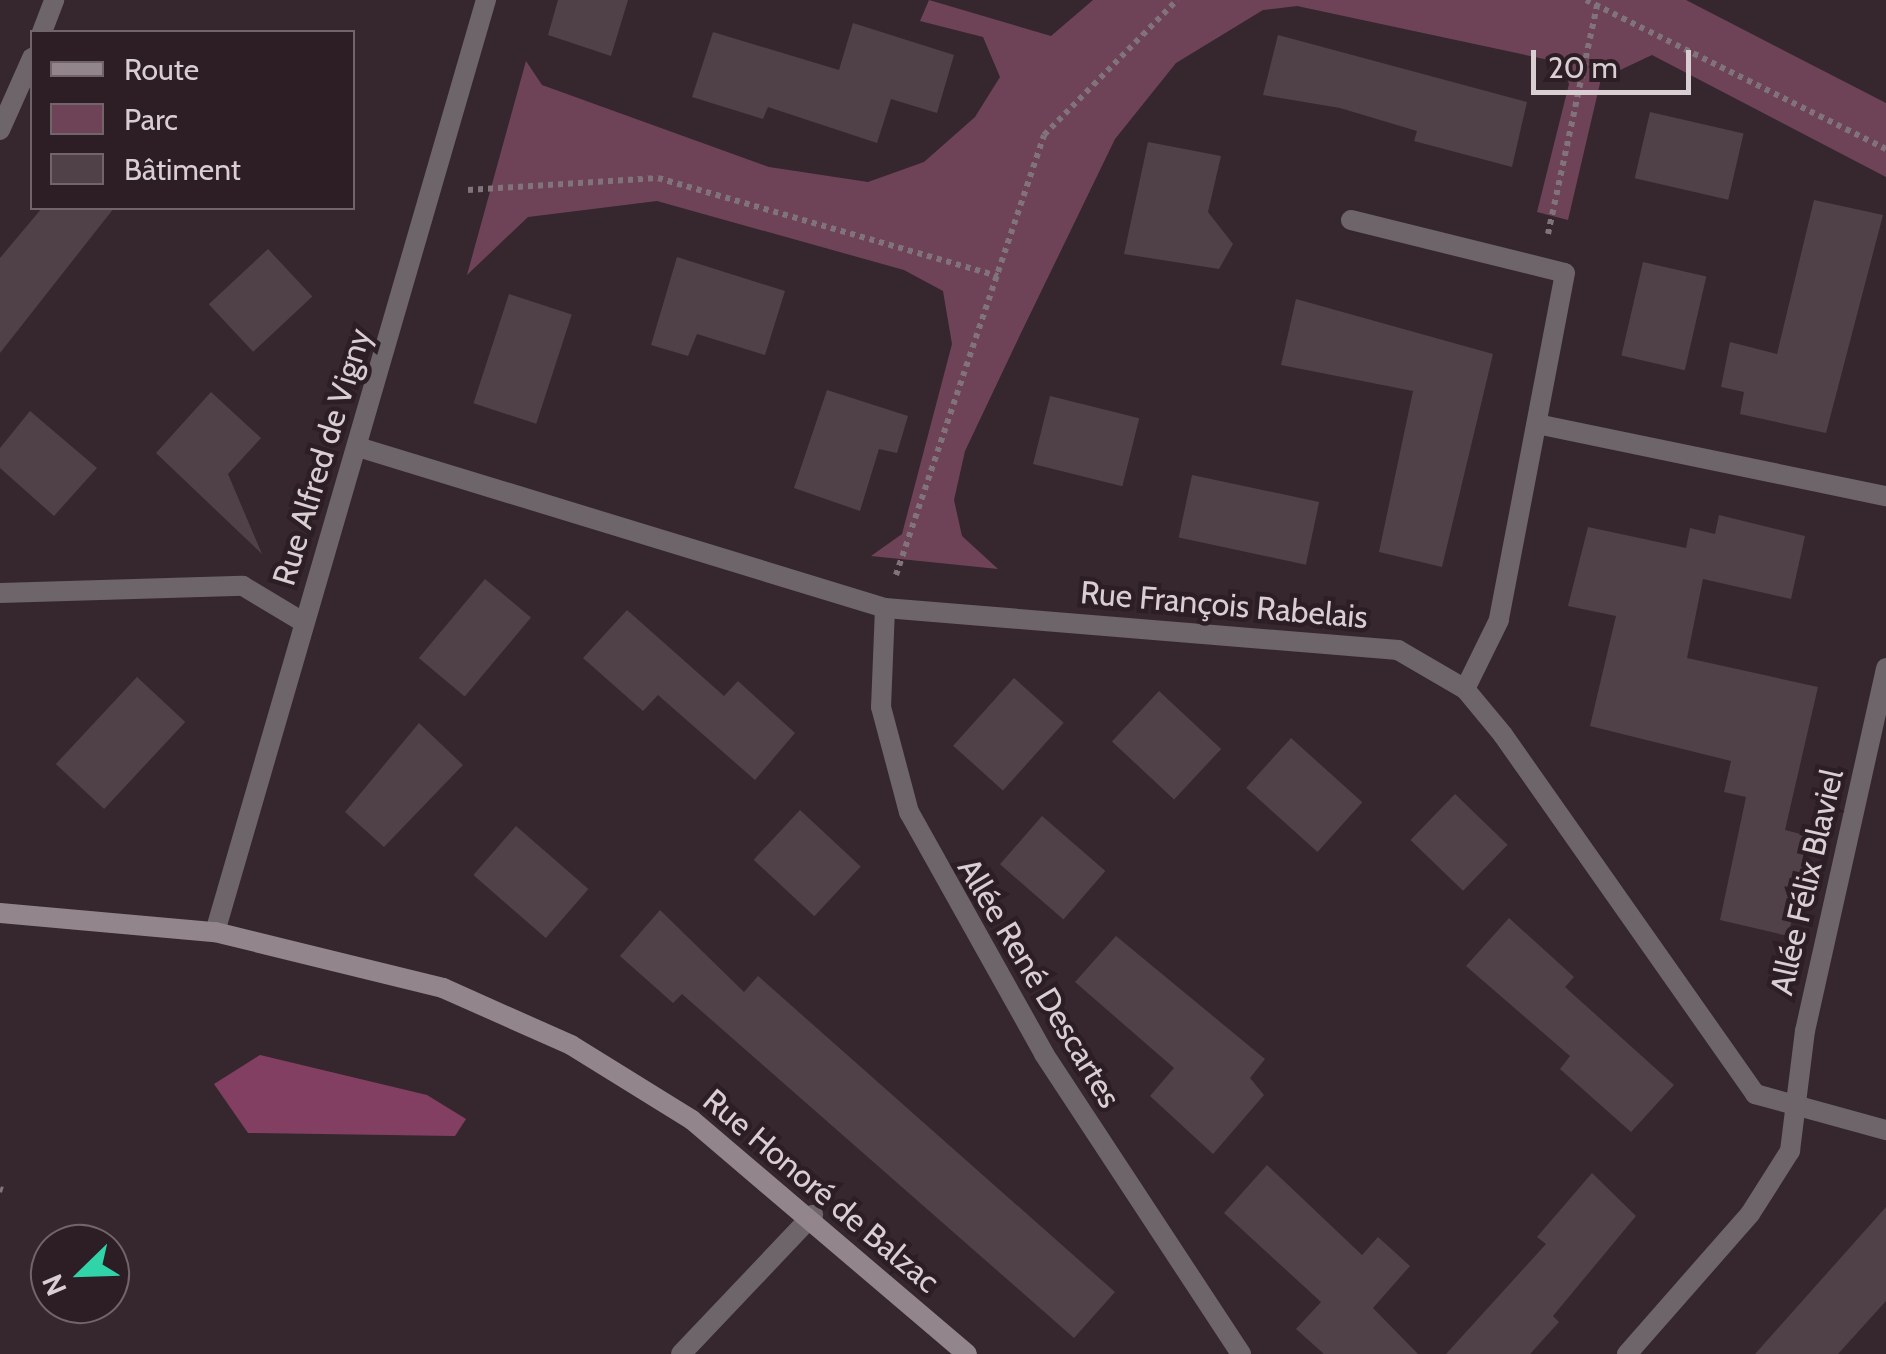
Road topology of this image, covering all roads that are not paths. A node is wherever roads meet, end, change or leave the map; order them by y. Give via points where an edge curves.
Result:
1 (54, 0) edge
2 (486, 0) edge
3 (43, 30) edge
4 (30, 62) edge
5 (0, 130) edge
6 (1351, 220) dead end
7 (1537, 424) junction
8 (358, 447) junction
9 (1886, 496) edge
10 (0, 593) edge
11 (885, 608) junction
12 (303, 622) junction
13 (1886, 668) edge
14 (1466, 688) junction
15 (0, 913) edge
16 (215, 932) junction
17 (1793, 1109) junction
18 (1886, 1130) edge
19 (813, 1214) junction
20 (681, 1354) edge
21 (968, 1354) edge
22 (1240, 1354) edge
23 (1626, 1354) edge

1 - 3 street
2 - 8 street, Rue Alfred de Vigny
4 - 5 street
6 - 7 street via 1566,273
7 - 9 street
7 - 14 street via 1499,620
8 - 11 street, Rue François Rabelais
8 - 12 street, Rue Alfred de Vigny
10 - 12 street via 242,586
11 - 14 street, Rue François Rabelais via 1398,650
11 - 22 street, Allée René Descartes via 882,708 908,812 1044,1054
12 - 16 street, Rue Alfred de Vigny
13 - 17 street, Allée Félix Blaviel
14 - 17 street, Rue François Rabelais via 1755,1094
15 - 16 street, Rue Honoré de Balzac
16 - 19 street, Rue Honoré de Balzac via 443,988 571,1045 692,1120
17 - 18 street, Rue François Rabelais
17 - 23 street via 1790,1151 1750,1214
19 - 20 street
19 - 21 street, Rue Honoré de Balzac

